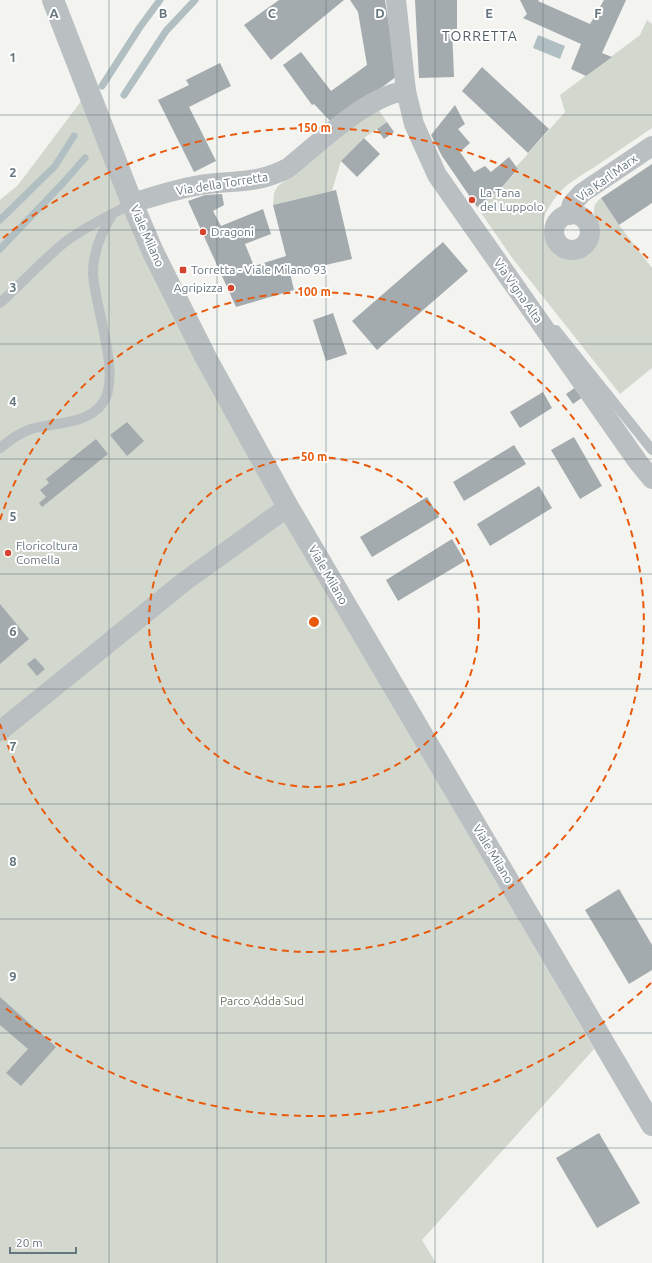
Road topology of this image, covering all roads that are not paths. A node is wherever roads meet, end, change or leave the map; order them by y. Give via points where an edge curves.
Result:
1 (53, 0) edge
2 (396, 0) edge
3 (406, 91) junction
4 (652, 146) edge
5 (132, 203) junction
6 (112, 215) junction
7 (569, 215) dead end
8 (0, 304) edge
9 (0, 448) edge
10 (645, 456) edge
11 (652, 479) edge
12 (288, 507) junction
13 (0, 731) edge
14 (652, 1125) edge

1 - 5 street, Viale Milano
2 - 3 street, Via Vigna Alta
3 - 5 street, Via della Torretta via 396,92 377,100 288,168 261,180 192,186
3 - 10 street, Via Vigna Alta via 414,124 437,176 504,271
4 - 7 street, Via Karl Marx via 582,193 572,204
5 - 6 lane
5 - 12 street, Viale Milano via 177,300
6 - 8 lane via 66,241
6 - 9 lane via 99,239 93,273 108,357 110,384 107,395 102,404 83,418 32,429
10 - 11 street, Via Vigna Alta
12 - 13 street via 185,581
12 - 14 street, Viale Milano

